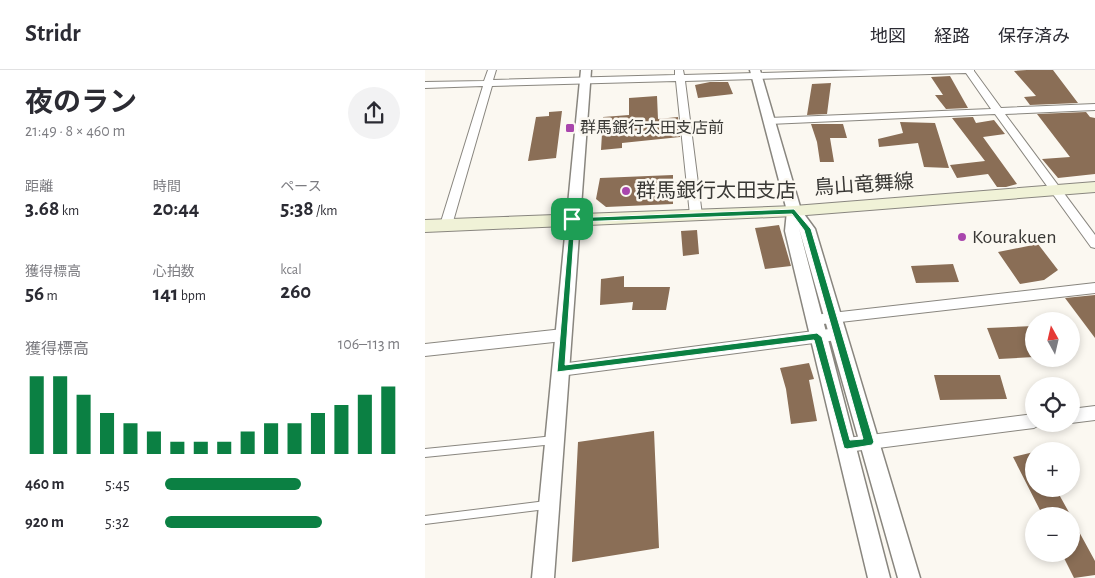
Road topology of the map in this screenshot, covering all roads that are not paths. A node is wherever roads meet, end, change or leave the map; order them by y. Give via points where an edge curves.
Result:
1 (491, 70) edge
2 (969, 70) edge
3 (756, 73) edge
4 (679, 74) edge
5 (585, 76) edge
6 (488, 83) junction
7 (425, 85) edge
8 (1095, 107) edge
9 (998, 112) junction
10 (769, 121) junction
11 (1095, 188) edge
12 (1057, 191) junction
13 (794, 211) junction
14 (696, 215) junction
15 (572, 219) junction
16 (446, 225) junction
17 (425, 226) edge
18 (1095, 244) edge
19 (1095, 288) edge
20 (835, 326) junction
21 (816, 328) junction
22 (563, 335) junction
23 (425, 350) edge
24 (560, 370) junction
25 (1095, 413) edge
26 (1080, 415) edge
27 (1025, 422) edge
28 (554, 440) junction
29 (869, 442) junction
30 (847, 445) junction
31 (425, 454) edge
32 (549, 505) junction
33 (425, 520) edge
34 (543, 578) edge
35 (879, 578) edge
36 (909, 578) edge

1 - 6 street
2 - 3 street
2 - 9 street
3 - 4 street
3 - 10 street
4 - 5 street
4 - 14 street
5 - 6 street
5 - 15 street
6 - 7 street
6 - 16 street
8 - 9 street
9 - 10 street
9 - 12 street
10 - 13 street
11 - 12 main road, 鳥山竜舞線
12 - 13 main road, 鳥山竜舞線
12 - 18 street
13 - 14 main road, 鳥山竜舞線
13 - 20 street via 808,229
13 - 21 street via 792,231
14 - 15 main road, 鳥山竜舞線
15 - 16 main road, 鳥山竜舞線
15 - 22 street
16 - 17 main road, 鳥山竜舞線
19 - 20 street
20 - 21 street
20 - 29 street
21 - 24 street
21 - 30 street
22 - 23 street
22 - 24 street
24 - 28 street
25 - 26 street
27 - 29 street
28 - 31 lane
28 - 32 street
29 - 30 street
29 - 36 street
30 - 35 street
32 - 33 lane
32 - 34 street

